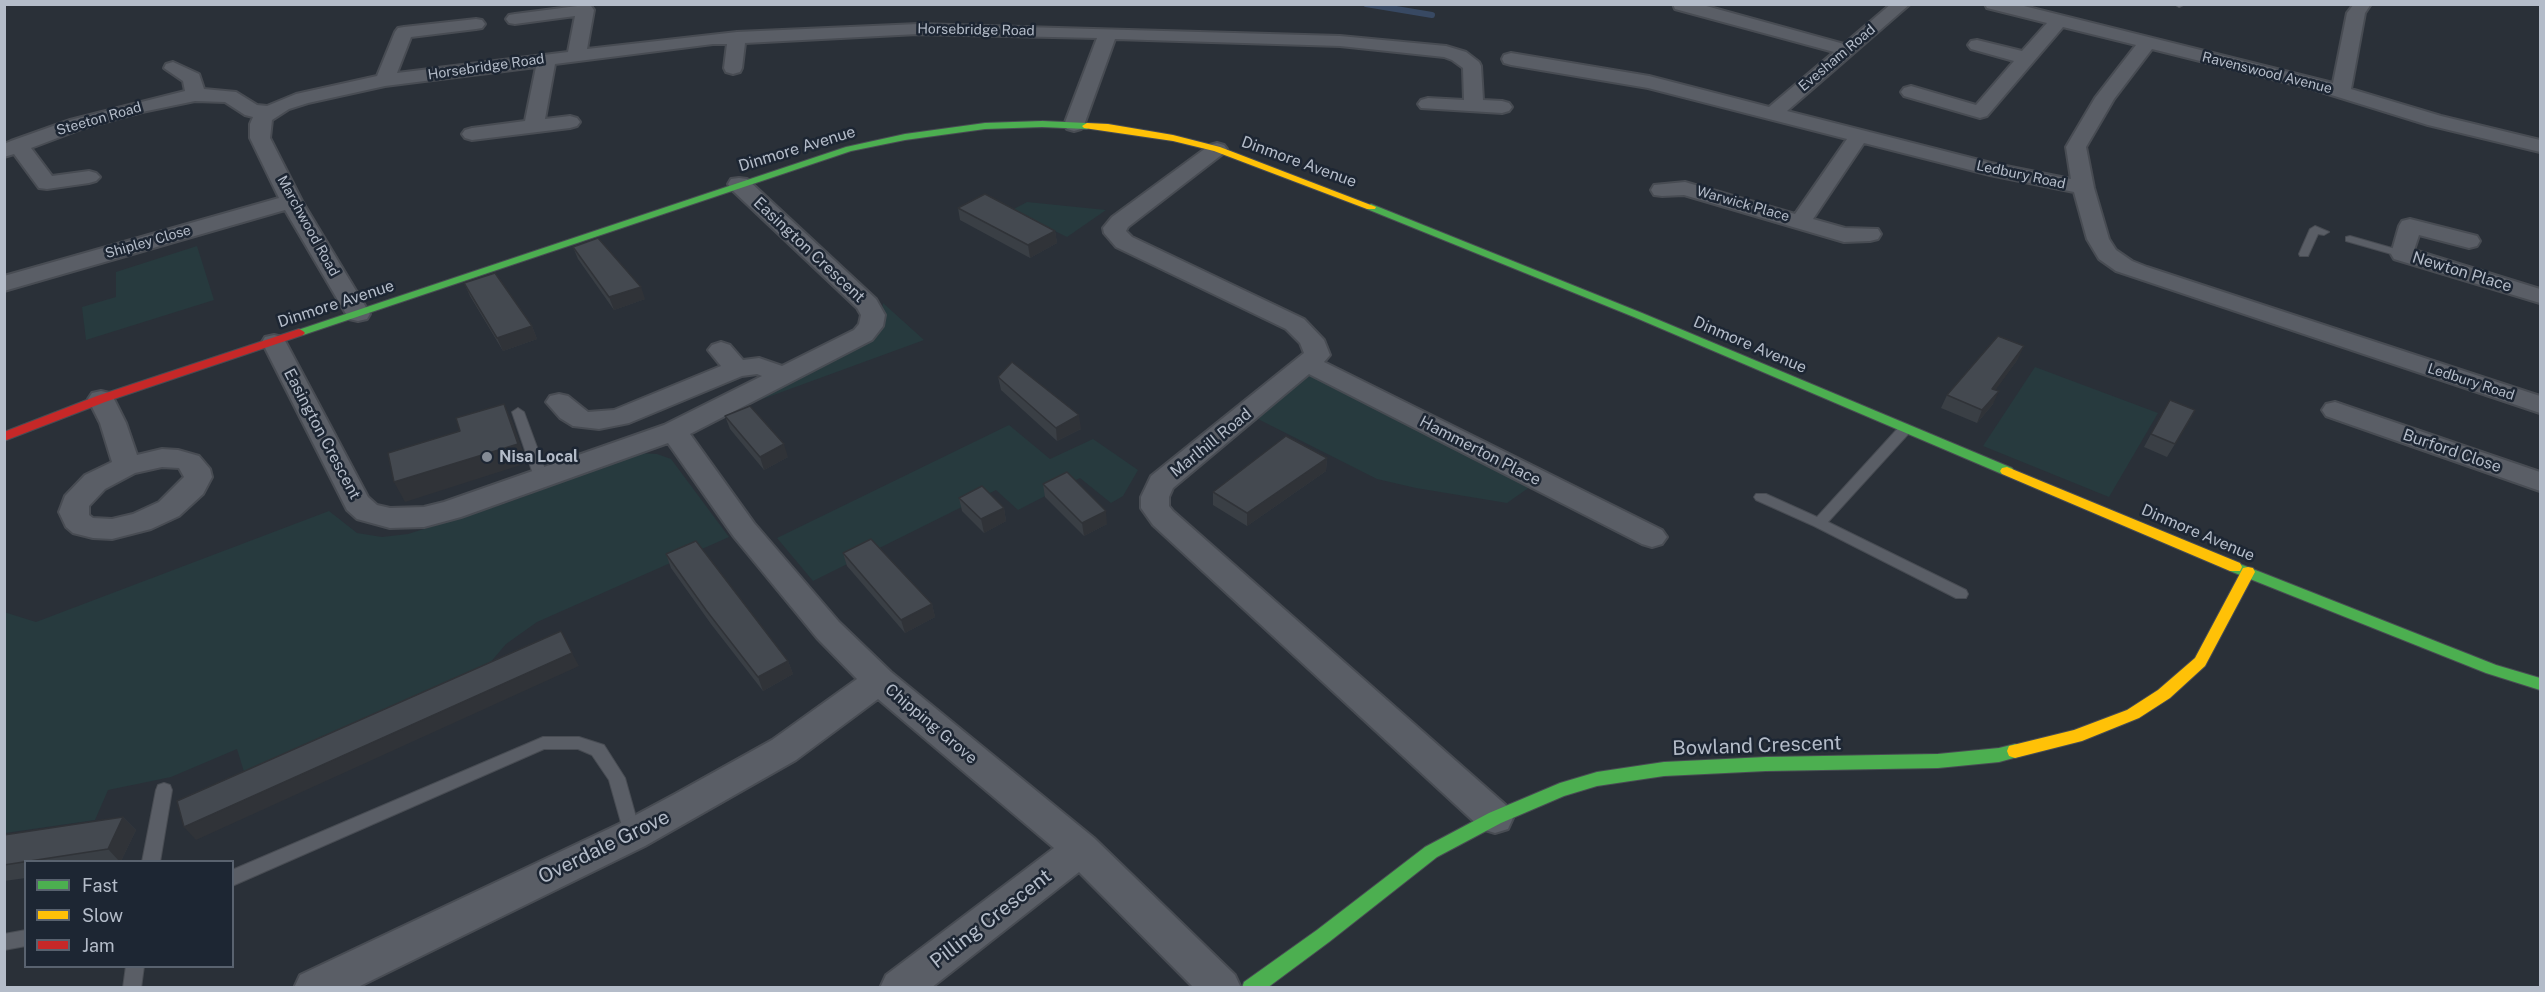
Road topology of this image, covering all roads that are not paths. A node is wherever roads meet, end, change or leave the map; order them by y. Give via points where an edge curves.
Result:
1 (1902, 4) edge
2 (1993, 4) edge
3 (2363, 4) edge
4 (1677, 8) edge
5 (515, 19) dead end
6 (2058, 21) junction
7 (476, 24) dead end
8 (1108, 33) junction
9 (737, 37) junction
10 (2147, 43) junction
11 (1977, 45) dead end
12 (1846, 50) junction
13 (577, 55) junction
14 (547, 58) junction
15 (1511, 58) dead end
16 (2026, 58) junction
17 (173, 68) dead end
18 (733, 68) dead end
19 (385, 80) junction
20 (2341, 91) junction
21 (1911, 92) dead end
22 (195, 95) junction
23 (1428, 104) dead end
24 (1474, 106) junction
25 (1502, 107) dead end
26 (269, 112) junction
27 (1773, 113) junction
28 (570, 122) dead end
29 (1074, 125) junction
30 (534, 127) junction
31 (472, 134) dead end
32 (1859, 135) junction
33 (2541, 146) edge
34 (11, 148) edge
35 (1217, 149) junction
36 (89, 177) dead end
37 (47, 183) junction
38 (739, 184) junction
39 (1674, 184) dead end
40 (2083, 188) junction
41 (27, 194) dead end
42 (291, 201) junction
43 (1801, 221) junction
44 (2324, 232) dead end
45 (1858, 239) dead end
46 (2350, 239) dead end
47 (2469, 241) dead end
48 (2304, 254) dead end
49 (2402, 254) junction
50 (4, 284) edge
51 (2541, 296) edge
52 (358, 314) junction
53 (274, 342) junction
54 (1309, 364) junction
55 (785, 376) junction
56 (101, 399) junction
57 (559, 402) dead end
58 (2541, 405) edge
59 (2335, 410) dead end
60 (518, 412) dead end
61 (1905, 429) junction
62 (675, 431) junction
63 (4, 437) edge
64 (127, 466) dead end
65 (541, 477) junction
66 (2541, 482) edge
67 (1761, 497) dead end
68 (1819, 524) junction
69 (1652, 538) dead end
70 (2248, 572) junction
71 (1961, 594) dead end
72 (879, 681) junction
73 (2541, 684) edge
74 (164, 790) dead end
75 (1495, 818) junction
76 (632, 835) junction
77 (1081, 849) junction
78 (151, 860) edge
79 (234, 877) edge
80 (24, 938) edge
81 (4, 942) edge
82 (135, 968) edge
83 (132, 987) edge
84 (314, 987) edge
85 (900, 987) edge
86 (1221, 987) edge
87 (1251, 987) edge

1 - 12 street, Evesham Road
2 - 6 street, Ravenswood Avenue
3 - 20 street via 2356,13
4 - 12 street
5 - 13 street via 585,10
6 - 10 street, Ravenswood Avenue
6 - 16 street
7 - 19 street via 404,32
8 - 9 street, Horsebridge Road via 918,29
8 - 24 street, Horsebridge Road via 1208,44 1340,41 1446,52 1472,66
8 - 29 street
9 - 13 street, Horsebridge Road
9 - 18 street
10 - 20 street, Ravenswood Avenue
10 - 40 street via 2076,147
11 - 16 street
12 - 27 street, Evesham Road
13 - 14 street, Horsebridge Road
14 - 19 street, Horsebridge Road
14 - 30 street
15 - 27 street, Ledbury Road via 1649,82
16 - 21 street via 1980,112
17 - 22 street via 192,78
19 - 26 street, Horsebridge Road via 303,98
20 - 33 street, Ravenswood Avenue via 2435,122
22 - 26 street, Steeton Road via 229,96 252,111
22 - 34 street, Steeton Road via 104,116
23 - 24 street
24 - 25 street
26 - 42 street, Marchwood Road via 260,124 260,138
27 - 32 street, Ledbury Road
28 - 30 street
29 - 35 street, Dinmore Avenue via 1137,131
29 - 38 street, Dinmore Avenue via 985,126 905,137 849,149
30 - 31 street
32 - 40 street, Ledbury Road via 2001,172
32 - 43 street, Warwick Place
34 - 37 street
35 - 54 street via 1120,222 1115,233 1124,242 1295,324 1316,347 1317,355
35 - 61 street, Dinmore Avenue via 1347,197 1638,315
36 - 37 street
37 - 41 street
38 - 52 street, Dinmore Avenue
38 - 55 street, Easington Crescent via 867,304 873,315 871,326 863,335
39 - 43 street, Warwick Place
40 - 58 street, Ledbury Road via 2098,238 2107,254 2124,266
42 - 50 street, Shipley Close
42 - 52 street, Marchwood Road
43 - 45 street, Warwick Place
44 - 48 lane via 2315,229
46 - 49 lane
47 - 49 street, Newton Place via 2410,226
49 - 51 street, Newton Place
52 - 53 street, Dinmore Avenue
53 - 56 street, Dinmore Avenue
53 - 65 street, Easington Crescent via 357,503 367,512 390,518 424,517
54 - 69 street, Hammerton Place
54 - 75 street, Marlhill Road via 1161,483 1155,508
55 - 57 street via 729,359 675,397 599,421 582,420
55 - 62 street, Easington Crescent
56 - 63 street, Dinmore Avenue
56 - 64 street
59 - 66 street, Burford Close via 2361,429
60 - 65 lane
61 - 68 lane
61 - 70 street, Dinmore Avenue
62 - 65 street, Easington Crescent
62 - 72 street, Chipping Grove via 744,530 828,630
67 - 68 lane
68 - 71 lane
70 - 73 street, Dinmore Avenue via 2491,669
70 - 75 street, Bowland Crescent via 2208,649 2184,678 2133,714 2076,736 1999,755 1938,761 1664,769 1560,790
72 - 76 street, Overdale Grove via 784,750
72 - 77 street, Chipping Grove
74 - 78 lane
75 - 87 street, Bowland Crescent via 1431,852
76 - 79 lane via 617,778 598,750 579,743 543,743
76 - 84 street, Overdale Grove
77 - 85 street, Pilling Crescent
77 - 86 street, Chipping Grove
80 - 81 lane
82 - 83 lane

